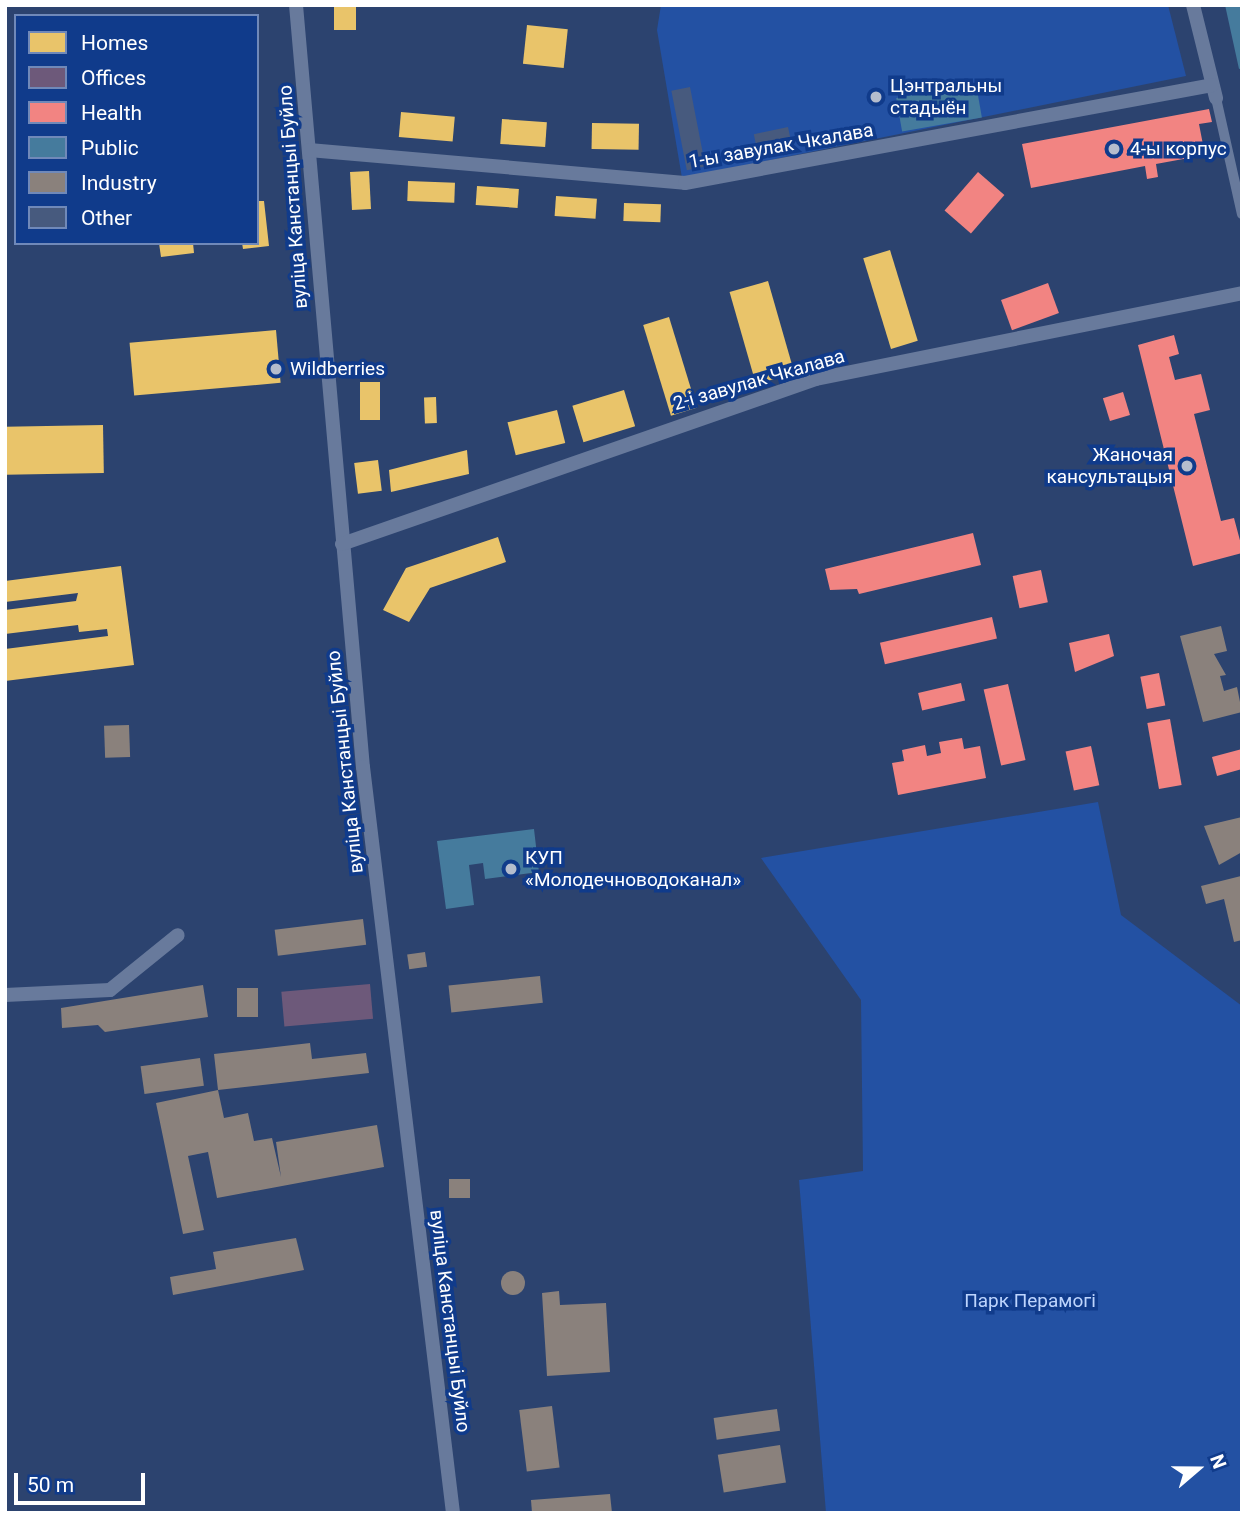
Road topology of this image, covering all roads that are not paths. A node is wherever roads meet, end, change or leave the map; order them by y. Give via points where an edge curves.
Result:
1 (296, 5) edge
2 (1193, 5) edge
3 (1214, 91) junction
4 (309, 150) junction
5 (1242, 214) edge
6 (1242, 293) edge
7 (342, 544) junction
8 (178, 935) dead end
9 (5, 995) edge
10 (453, 1513) edge

1 - 4 street, вуліца Канстанцыі Буйло
2 - 3 street
3 - 4 street, 1-ы завулак Чкалава via 685,183
3 - 5 street
4 - 7 street, вуліца Канстанцыі Буйло
6 - 7 street, 2-і завулак Чкалава via 816,379
7 - 10 street, вуліца Канстанцыі Буйло via 363,767
8 - 9 street via 110,990

